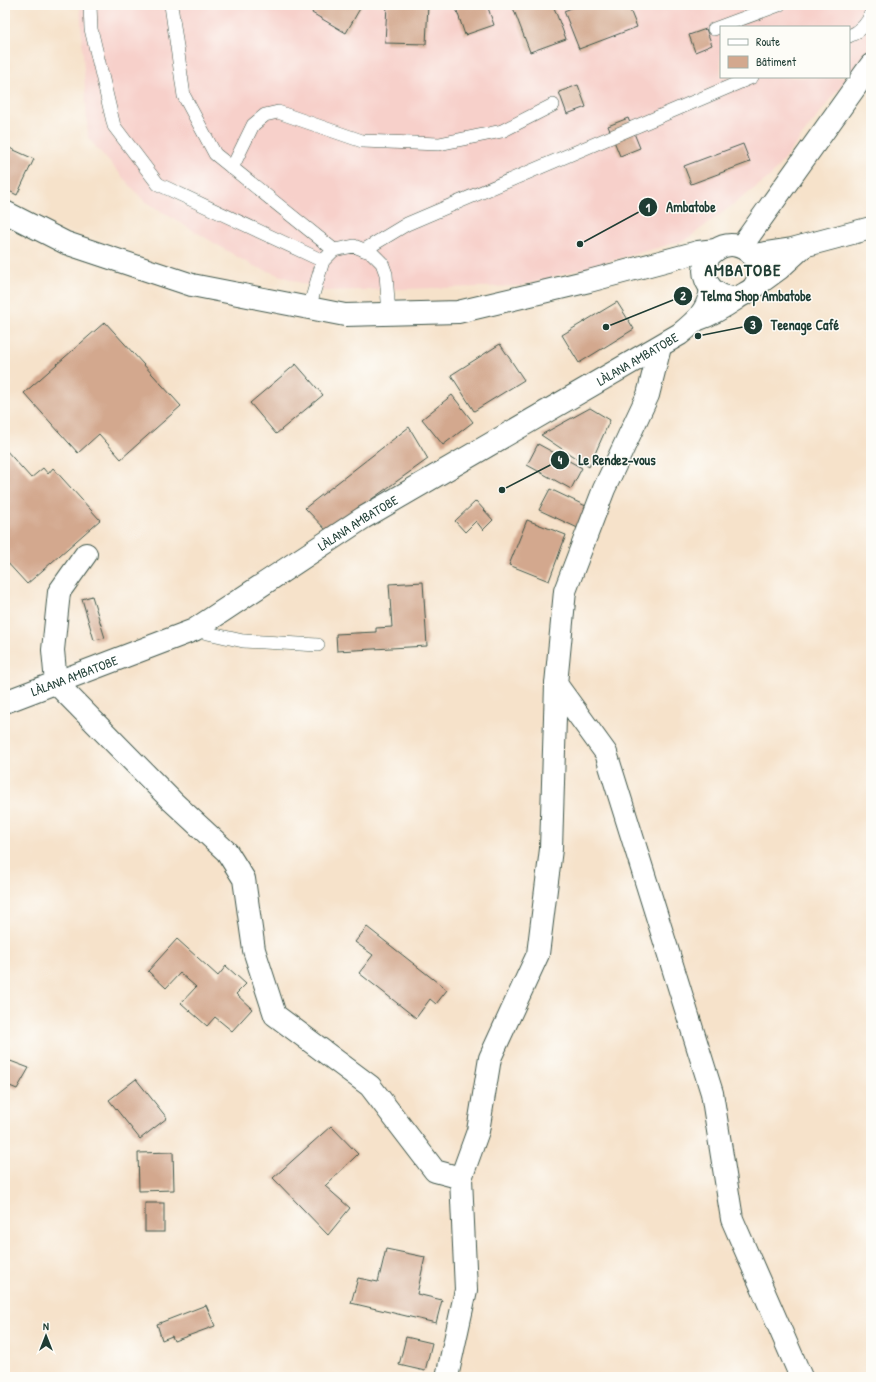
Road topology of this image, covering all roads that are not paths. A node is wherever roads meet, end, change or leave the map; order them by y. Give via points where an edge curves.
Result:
1 (90, 5) edge
2 (171, 5) edge
3 (779, 5) edge
4 (871, 13) edge
5 (722, 26) edge
6 (720, 27) edge
7 (714, 29) dead end
8 (850, 36) edge
9 (871, 65) edge
10 (750, 78) edge
11 (553, 105) dead end
12 (232, 168) junction
13 (5, 212) edge
14 (871, 228) edge
15 (804, 246) junction
16 (334, 250) junction
17 (364, 250) junction
18 (716, 250) junction
19 (747, 251) junction
20 (323, 260) junction
21 (658, 264) junction
22 (709, 285) junction
23 (745, 292) junction
24 (309, 308) junction
25 (390, 314) junction
26 (699, 319) junction
27 (660, 347) junction
28 (86, 554) dead end
29 (194, 630) junction
30 (318, 646) dead end
31 (56, 683) junction
32 (556, 684) junction
33 (5, 702) edge
34 (461, 1178) junction
35 (447, 1377) edge
36 (801, 1377) edge

1 - 20 lane via 91,28 114,126 158,184
2 - 12 lane via 184,96 215,154
3 - 5 lane
4 - 8 lane via 870,18 857,32
6 - 7 lane
9 - 19 street
10 - 17 lane via 407,224
11 - 12 lane via 502,130 439,144 362,141 278,112 265,115 253,125
12 - 16 lane
13 - 24 street via 66,242 192,285
14 - 15 street
15 - 19 street via 779,252
15 - 23 street, LÀLANA AMBATOBE via 780,268
16 - 17 lane via 354,246
16 - 20 lane
17 - 25 lane via 372,253 382,263 386,274
18 - 19 street via 724,246
18 - 21 street
18 - 22 street, LÀLANA AMBATOBE via 706,264
19 - 23 street via 758,271
20 - 24 lane
21 - 22 street via 672,267
21 - 25 street via 458,312
22 - 23 street via 723,297
22 - 26 street, LÀLANA AMBATOBE via 707,305
23 - 26 street, LÀLANA AMBATOBE via 719,310
24 - 25 street via 345,315
26 - 27 street, LÀLANA AMBATOBE
27 - 29 street, LÀLANA AMBATOBE via 363,518
27 - 32 street via 648,395 604,489 565,591
28 - 31 street via 59,592 53,650
29 - 30 lane via 243,641
29 - 31 street, LÀLANA AMBATOBE
31 - 33 street, LÀLANA AMBATOBE
31 - 34 street via 172,801 227,852 244,879 254,950 274,1015 370,1086 435,1171
32 - 34 street via 551,849 538,954 490,1058 478,1131
32 - 36 street via 606,753 712,1093 732,1218
34 - 35 street via 466,1290

